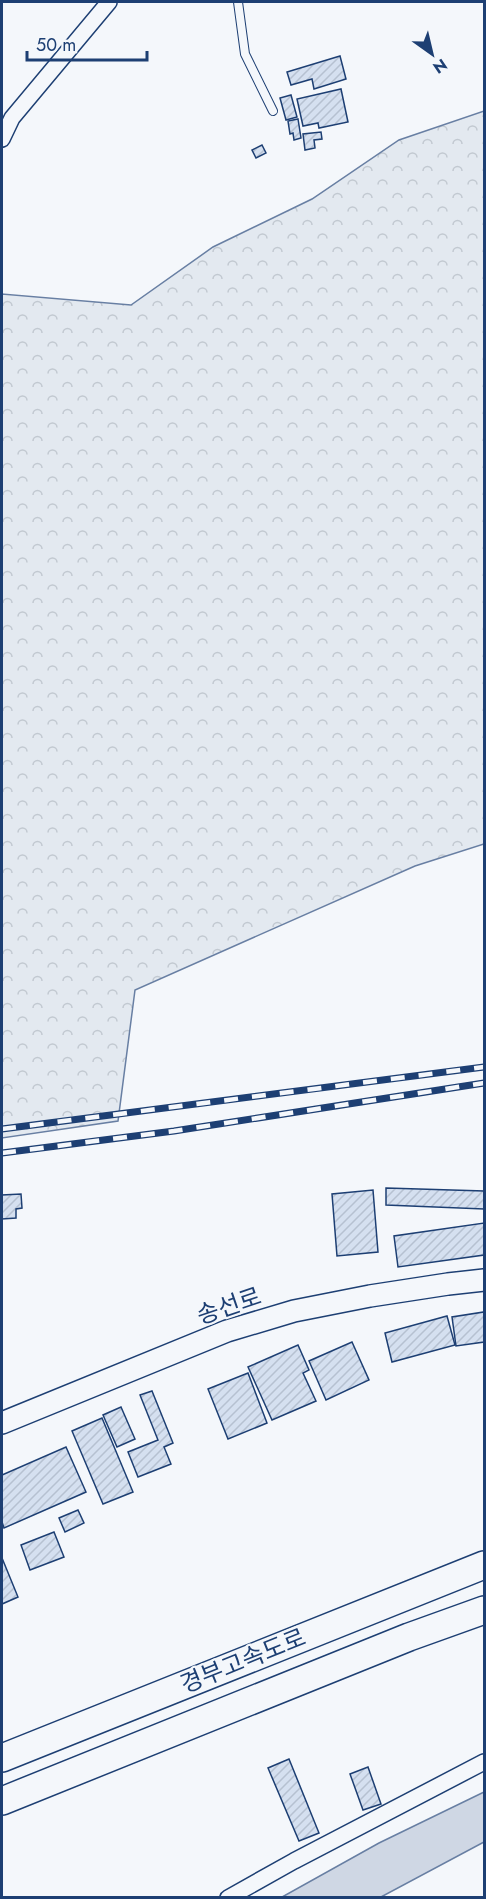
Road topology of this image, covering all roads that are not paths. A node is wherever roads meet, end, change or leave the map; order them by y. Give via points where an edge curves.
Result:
1 (109, 2) edge
2 (238, 2) edge
3 (273, 111) dead end
4 (2, 139) edge
5 (484, 1280) edge
6 (2, 1424) edge
7 (484, 1565) edge
8 (484, 1610) edge
9 (2, 1758) edge
10 (484, 1762) edge
11 (2, 1801) edge
12 (228, 1898) edge

1 - 4 street via 12,118
2 - 3 lane via 245,54
5 - 6 main road, 송선로 via 294,1311 227,1331
7 - 9 highway, 경부고속도로
8 - 11 highway, 경부고속도로
10 - 12 street

